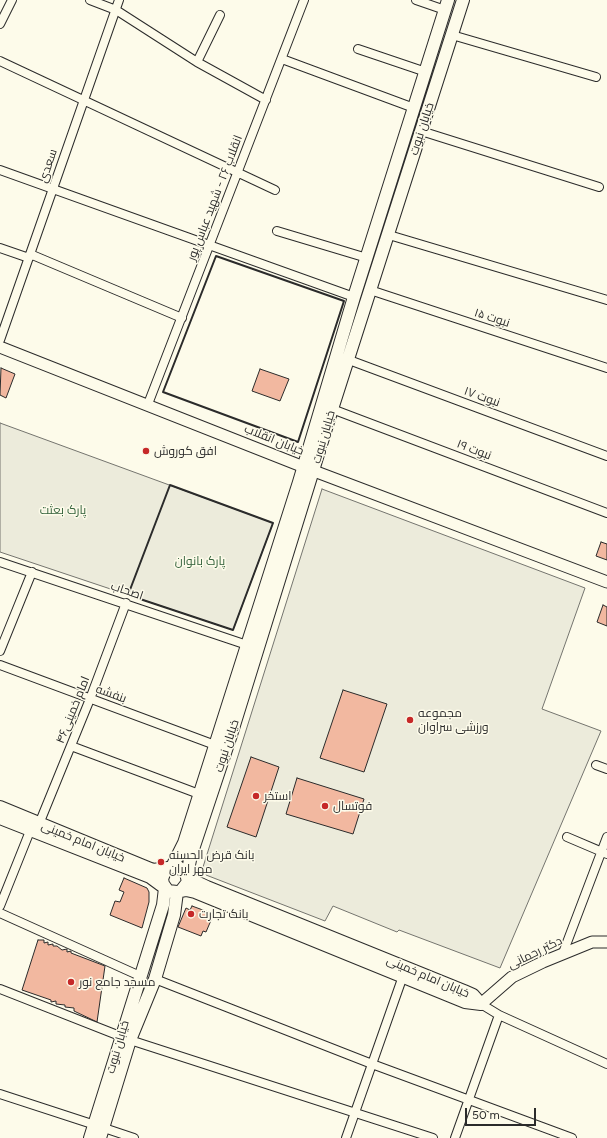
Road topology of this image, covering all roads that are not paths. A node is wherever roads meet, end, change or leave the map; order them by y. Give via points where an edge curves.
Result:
1 (12, 0) edge
2 (90, 0) edge
3 (119, 0) edge
4 (304, 0) edge
5 (416, 0) edge
6 (463, 0) edge
7 (446, 5) edge
8 (116, 10) junction
9 (220, 15) dead end
10 (0, 24) edge
11 (452, 35) junction
12 (358, 50) dead end
13 (282, 59) junction
14 (0, 61) edge
15 (197, 62) junction
16 (426, 72) junction
17 (596, 77) dead end
18 (84, 99) junction
19 (266, 100) junction
20 (414, 108) junction
21 (409, 127) junction
22 (422, 131) junction
23 (0, 170) edge
24 (238, 172) junction
25 (598, 187) dead end
26 (53, 189) junction
27 (275, 190) dead end
28 (276, 231) dead end
29 (389, 235) junction
30 (210, 245) junction
31 (0, 248) edge
32 (29, 256) junction
33 (367, 258) junction
34 (369, 293) junction
35 (355, 294) junction
36 (607, 300) edge
37 (182, 318) junction
38 (0, 340) edge
39 (0, 347) edge
40 (349, 360) junction
41 (607, 368) edge
42 (148, 404) junction
43 (332, 409) junction
44 (607, 456) edge
45 (303, 465) junction
46 (314, 471) junction
47 (607, 513) edge
48 (0, 562) edge
49 (32, 572) junction
50 (607, 582) edge
51 (126, 603) junction
52 (252, 646) junction
53 (0, 651) edge
54 (0, 665) edge
55 (90, 699) junction
56 (215, 745) junction
57 (71, 746) junction
58 (596, 765) dead end
59 (607, 769) edge
60 (200, 794) junction
61 (0, 807) edge
62 (0, 818) edge
63 (34, 827) junction
64 (567, 837) dead end
65 (607, 837) edge
66 (604, 853) edge
67 (170, 867) junction
68 (187, 875) junction
69 (165, 888) junction
70 (179, 892) junction
71 (0, 906) edge
72 (0, 913) edge
73 (607, 942) edge
74 (563, 953) junction
75 (404, 972) junction
76 (140, 976) junction
77 (155, 979) junction
78 (0, 990) edge
79 (481, 1004) junction
80 (499, 1015) junction
81 (126, 1038) junction
82 (372, 1064) junction
83 (607, 1064) edge
84 (0, 1094) edge
85 (469, 1100) junction
86 (355, 1113) junction
87 (100, 1130) edge
88 (90, 1138) edge
89 (134, 1138) edge
90 (346, 1138) edge
91 (433, 1138) edge
92 (456, 1138) edge
93 (572, 1138) edge

1 - 10 street
2 - 8 street
3 - 8 street, سعدی
4 - 13 street, انقلاب ۲۶ - شهید عباس پور
5 - 7 street
6 - 11 main road, خیابان نبوت
7 - 16 main road, خیابان نبوت
8 - 15 street
8 - 18 street, سعدی
9 - 15 street
11 - 17 street
11 - 22 main road, خیابان نبوت
12 - 16 street
13 - 19 street, انقلاب ۲۶ - شهید عباس پور
13 - 20 street
14 - 18 street
15 - 19 street
16 - 20 main road, خیابان نبوت
18 - 24 street
18 - 26 street, سعدی
19 - 24 street, انقلاب ۲۶ - شهید عباس پور
20 - 21 main road, خیابان نبوت
21 - 22 main road
21 - 33 main road, خیابان نبوت
22 - 25 street
22 - 29 main road, خیابان نبوت
23 - 26 street
24 - 27 street
24 - 30 street, انقلاب ۲۶ - شهید عباس پور
26 - 30 street
26 - 32 street, سعدی
28 - 33 street
29 - 34 main road, خیابان نبوت
29 - 36 street
30 - 35 street
30 - 37 street, انقلاب ۲۶ - شهید عباس پور
31 - 32 street
32 - 37 street
32 - 38 street, سعدی
33 - 35 main road, خیابان نبوت
34 - 35 main road
34 - 40 main road, خیابان نبوت
34 - 41 street, نبوت ۱۵
35 - 45 main road, خیابان نبوت
37 - 42 street, انقلاب ۲۶ - شهید عباس پور
39 - 42 street, خیابان انقلاب
40 - 43 main road, خیابان نبوت
40 - 44 street, نبوت ۱۷
42 - 45 street, خیابان انقلاب
43 - 46 main road, خیابان نبوت
43 - 47 street, نبوت ۱۹
45 - 46 street, خیابان انقلاب
45 - 52 main road, خیابان نبوت
46 - 50 street, خیابان انقلاب
46 - 52 main road, خیابان نبوت
48 - 49 street, اصحاب
49 - 51 street, اصحاب
49 - 53 street
51 - 52 street, اصحاب
51 - 55 street, امام خمینی۴۶
52 - 56 main road, خیابان نبوت
52 - 68 main road, خیابان نبوت via 188,863
54 - 55 street, بنفشه
55 - 56 street, بنفشه
55 - 57 street, امام خمینی۴۶
56 - 60 main road, خیابان نبوت
57 - 60 street
57 - 63 street, امام خمینی۴۶
58 - 59 street
60 - 67 main road, خیابان نبوت via 184,843
61 - 63 main road, خیابان امام خمینی
62 - 63 main road, خیابان امام خمینی
63 - 67 main road, خیابان امام خمینی via 153,870
63 - 69 main road, خیابان امام خمینی via 150,877
63 - 71 street, امام خمینی۴۶
64 - 66 street
65 - 66 street
66 - 74 street
67 - 68 main road via 181,868
67 - 69 main road via 162,879
68 - 70 main road via 187,884
68 - 75 main road, خیابان امام خمینی via 207,887
69 - 70 main road via 168,891
69 - 76 main road, خیابان نبوت
70 - 75 main road, خیابان امام خمینی via 186,890 199,893
70 - 77 main road, خیابان نبوت
72 - 76 street
73 - 74 street, دکتر رحمانی via 592,942
74 - 79 street, دکتر رحمانی via 512,977
75 - 79 main road, خیابان امام خمینی via 465,1002
75 - 82 street
76 - 81 main road, خیابان نبوت
77 - 81 main road, خیابان نبوت
77 - 82 street
78 - 81 street
79 - 80 street
80 - 83 street
80 - 85 street
81 - 86 street
81 - 87 main road, خیابان نبوت
82 - 85 street
82 - 86 street
84 - 87 street
85 - 92 street
85 - 93 street
86 - 90 street
86 - 91 street
87 - 88 main road, خیابان نبوت
87 - 89 street

